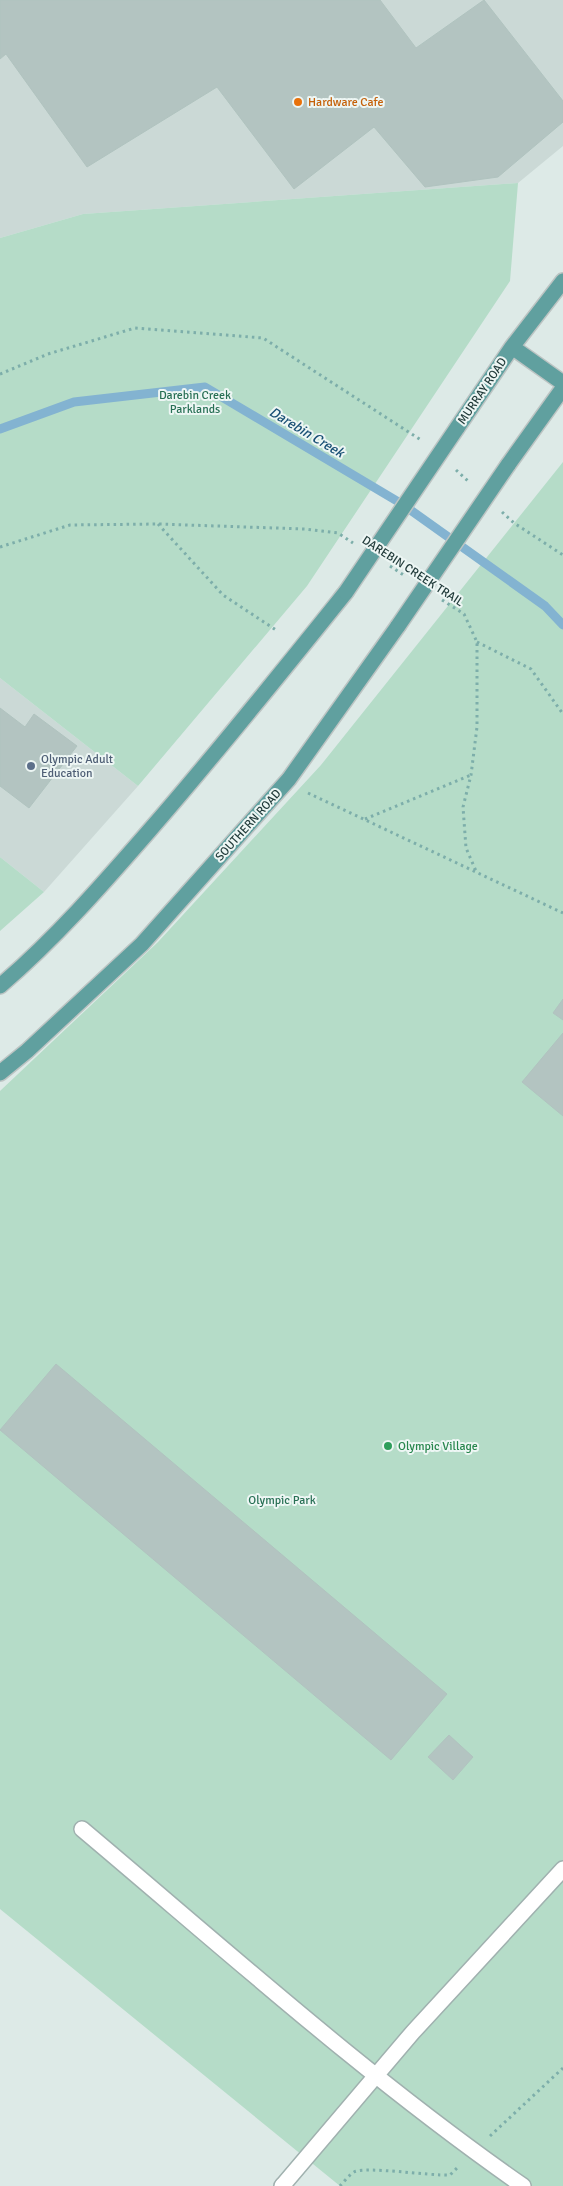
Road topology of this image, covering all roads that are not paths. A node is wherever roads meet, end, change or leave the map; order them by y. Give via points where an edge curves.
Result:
1 (563, 281) edge
2 (512, 347) junction
3 (563, 384) edge
4 (563, 388) edge
5 (0, 986) edge
6 (0, 1073) edge
7 (82, 1829) dead end
8 (563, 1869) edge
9 (376, 2076) junction
10 (283, 2186) edge
11 (523, 2186) edge

1 - 2 main road, MURRAY ROAD
2 - 3 main road
2 - 5 main road, MURRAY ROAD, bridge via 346,592 220,750 96,893
4 - 6 main road, SOUTHERN ROAD, bridge via 289,779 142,944
7 - 9 lane
8 - 9 lane
9 - 10 lane
9 - 11 lane

